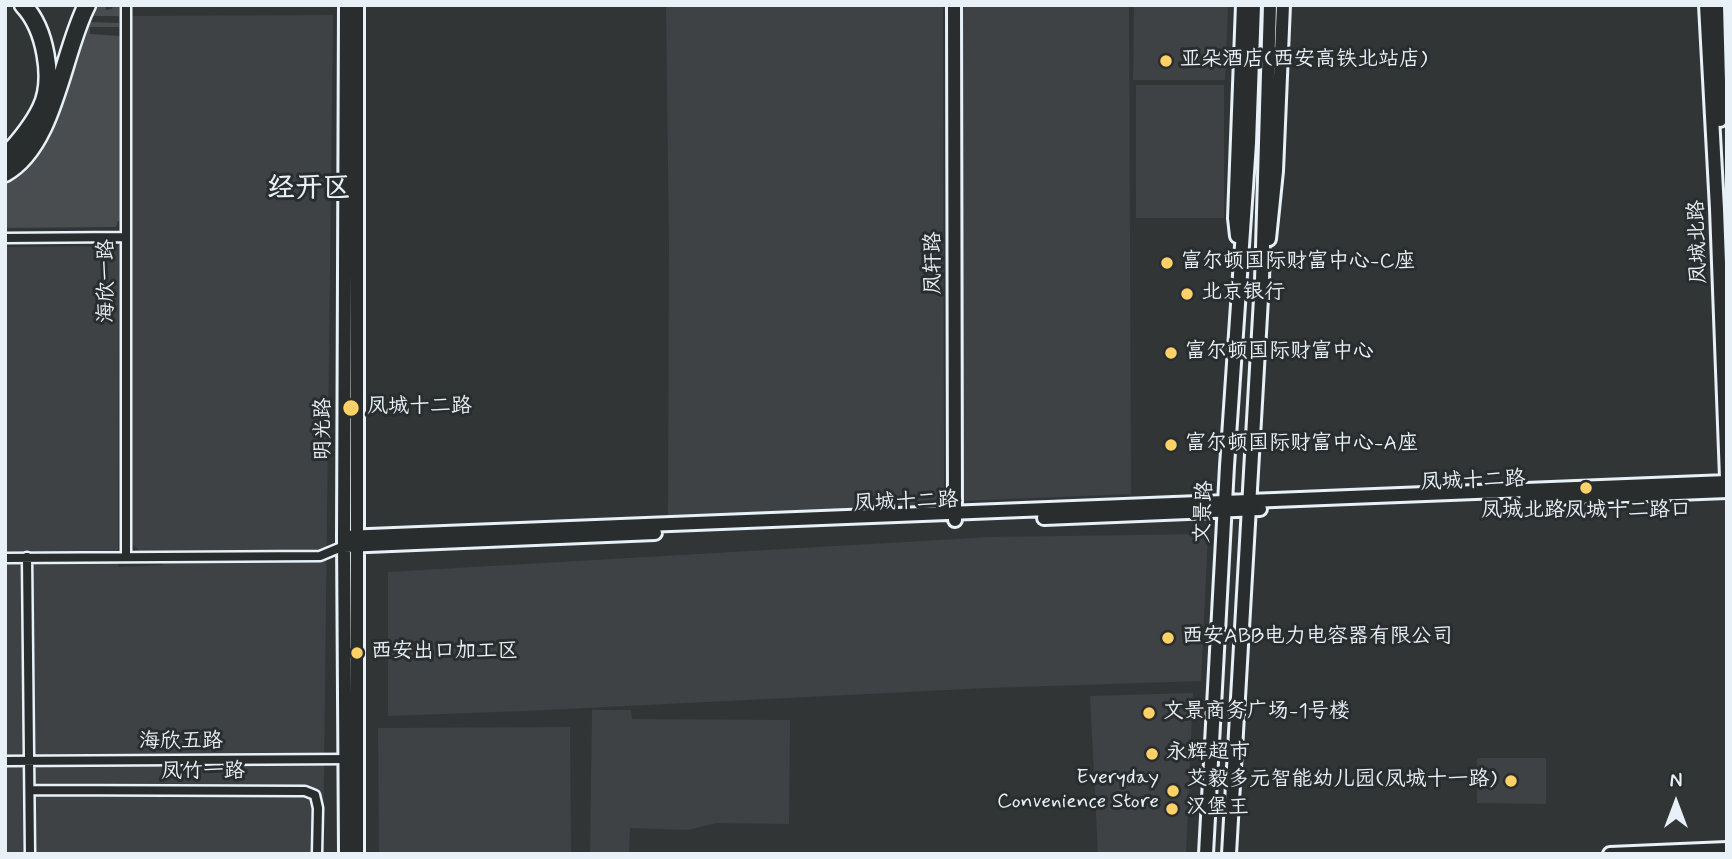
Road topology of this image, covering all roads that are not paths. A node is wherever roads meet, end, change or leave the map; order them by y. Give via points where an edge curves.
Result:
1 (23, 5) edge
2 (87, 5) edge
3 (126, 5) edge
4 (346, 5) edge
5 (357, 5) edge
6 (954, 5) edge
7 (1243, 5) edge
8 (1254, 5) edge
9 (1270, 5) edge
10 (1283, 5) edge
11 (1706, 5) edge
12 (1717, 5) edge
13 (1720, 156) edge
14 (5, 157) edge
15 (5, 173) edge
16 (125, 237) junction
17 (5, 238) edge
18 (1241, 267) junction
19 (1262, 281) junction
20 (1727, 306) edge
21 (1727, 480) edge
22 (1727, 491) edge
23 (1248, 506) junction
24 (1225, 507) junction
25 (955, 516) junction
26 (350, 541) junction
27 (126, 556) junction
28 (27, 557) junction
29 (5, 558) edge
30 (351, 760) junction
31 (5, 761) edge
32 (30, 761) junction
33 (30, 790) junction
34 (1727, 849) edge
35 (30, 854) edge
36 (317, 854) edge
37 (346, 854) edge
38 (357, 854) edge
39 (1206, 854) edge
40 (1229, 854) edge
41 (1610, 854) edge

1 - 14 highway via 39,30 47,76 42,105
2 - 15 highway via 44,124 30,149
3 - 16 street, 海欣一路
4 - 26 main road, 明光路
5 - 26 main road, 明光路
6 - 25 main road, 凤轩路
7 - 18 main road via 1235,218
8 - 18 main road, 文景路
9 - 19 main road, 文景路
10 - 19 main road via 1274,194
11 - 13 main road, 凤城北路
12 - 13 main road, 凤城北路
13 - 20 main road, 凤城北路
13 - 21 main road, 凤城北路
16 - 17 street
16 - 27 street, 海欣一路
18 - 24 main road, 文景路
19 - 23 main road, 文景路
21 - 23 main road, 凤城十二路
22 - 23 main road, 凤城十二路
23 - 24 main road, 凤城十二路
23 - 40 main road, 文景路
24 - 25 main road, 凤城十二路
24 - 39 main road, 文景路
25 - 26 main road, 凤城十二路
26 - 27 street, 凤城十二路 via 320,556
26 - 30 main road, 明光路
27 - 28 street, 凤城十二路
28 - 29 street, 凤城十二路
28 - 32 street
30 - 32 street, 海欣五路
30 - 37 main road, 明光路
30 - 38 main road, 明光路
31 - 32 street, 海欣五路
32 - 33 street
33 - 35 street
33 - 36 street, 凤竹一路 via 305,791 315,795 318,808
34 - 41 main road

